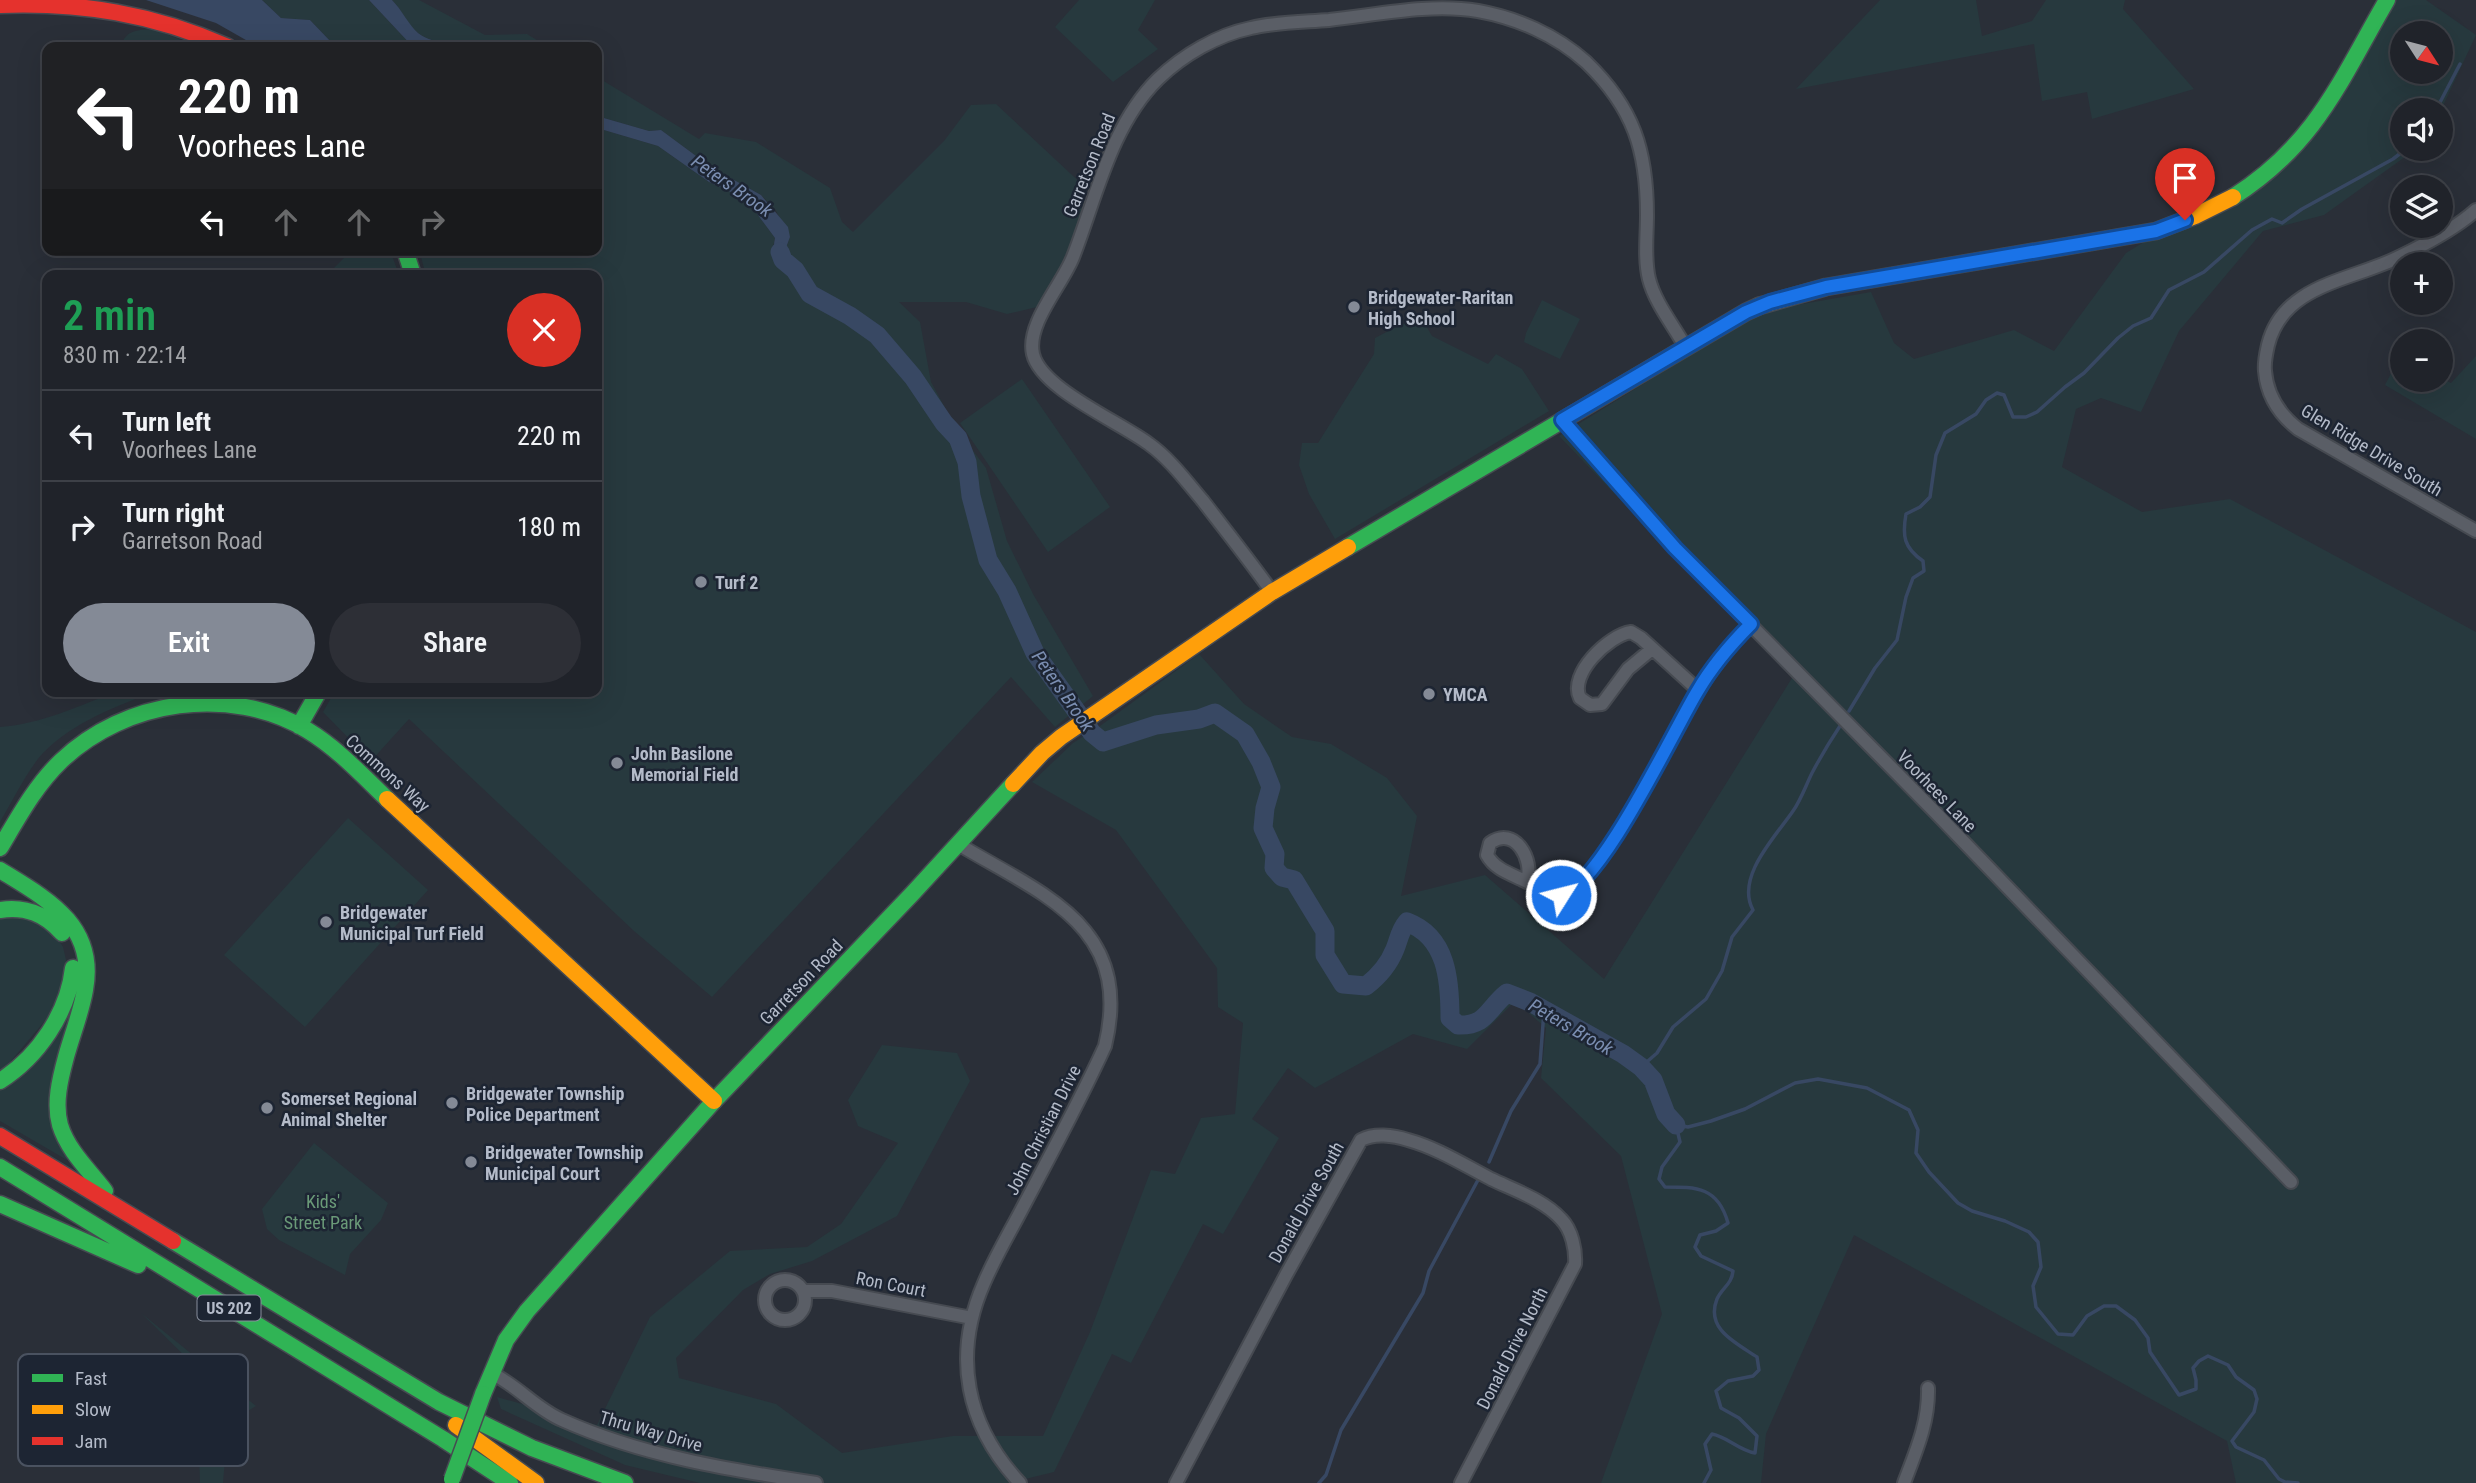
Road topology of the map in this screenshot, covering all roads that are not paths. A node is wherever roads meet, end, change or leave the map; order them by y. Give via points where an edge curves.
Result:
1 (2387, 0) edge
2 (114, 4) edge
3 (0, 5) edge
4 (217, 42) edge
5 (2476, 210) edge
6 (1686, 348) junction
7 (1562, 420) junction
8 (2476, 531) edge
9 (1272, 592) junction
10 (1751, 624) junction
11 (1652, 649) junction
12 (1698, 690) junction
13 (316, 697) edge
14 (299, 726) junction
15 (958, 844) junction
16 (0, 848) edge
17 (0, 870) edge
18 (1527, 881) dead end
19 (11, 896) dead end
20 (0, 909) edge
21 (32, 910) junction
22 (0, 1081) edge
23 (715, 1101) junction
24 (0, 1136) edge
25 (0, 1167) edge
26 (2291, 1182) dead end
27 (0, 1204) edge
28 (115, 1205) junction
29 (1566, 1225) joint
30 (803, 1291) dead end
31 (222, 1303) junction
32 (972, 1318) junction
33 (388, 1373) junction
34 (491, 1373) junction
35 (1928, 1388) dead end
36 (451, 1481) edge
37 (510, 1483) edge
38 (536, 1483) edge
39 (625, 1483) edge
40 (816, 1483) edge
41 (1020, 1483) edge
42 (1176, 1483) edge
43 (1461, 1483) edge
44 (1904, 1483) edge

1 - 6 main road, Garretson Road via 2308,132 2255,181 2202,214 2156,231 1792,295 1746,312
2 - 3 main road
2 - 4 main road
5 - 8 street, Glen Ridge Drive South via 2399,257 2311,291 2295,302 2276,323 2264,369 2274,404 2298,429
6 - 7 main road, Garretson Road
6 - 9 street, Garretson Road via 1649,278 1647,178 1636,134 1621,106 1587,63 1551,37 1497,15 1452,9 1250,28 1201,47 1158,79 1125,122 1068,270 1037,325 1032,345 1047,378 1137,435 1170,462
7 - 9 main road, Garretson Road
7 - 10 street, Voorhees Lane via 1666,538
9 - 15 main road, Garretson Road via 1061,737
10 - 12 street via 1724,652
10 - 26 street, Voorhees Lane
11 - 11 street via 1631,632 1616,638 1581,674 1580,698 1590,705 1602,704 1628,669
11 - 12 street
12 - 18 street via 1584,881 1561,895
13 - 14 main road
14 - 16 main road, Commons Way via 267,713 221,704 182,703 136,715 97,733 60,762
14 - 23 main road, Commons Way via 349,763
15 - 23 main road, Garretson Road
15 - 32 street, John Christian Drive via 1072,915 1103,962 1111,1005 1105,1046 984,1282
17 - 28 main road via 57,907 73,923 84,945 86,986 62,1069 57,1108 68,1144
19 - 21 main road
20 - 21 main road
21 - 22 main road via 56,926 68,944 73,964 71,987 26,1063
23 - 34 main road, Garretson Road via 521,1318
24 - 28 main road, US 202
25 - 31 main road, US 202
27 - 31 main road
28 - 33 main road, US 202
29 - 42 street, Donald Drive South via 1542,1204 1432,1149 1376,1135 1361,1140
29 - 43 street, Donald Drive North via 1575,1264
30 - 32 street, Ron Court via 832,1291
31 - 37 main road, US 202
32 - 41 street, John Christian Drive via 967,1370 974,1411 990,1444
33 - 38 main road, US 202 via 393,1385
33 - 39 main road via 499,1433
34 - 36 main road, Garretson Road, bridge
34 - 40 street, Thru Way Drive via 559,1419 643,1450
35 - 44 street via 1925,1426

